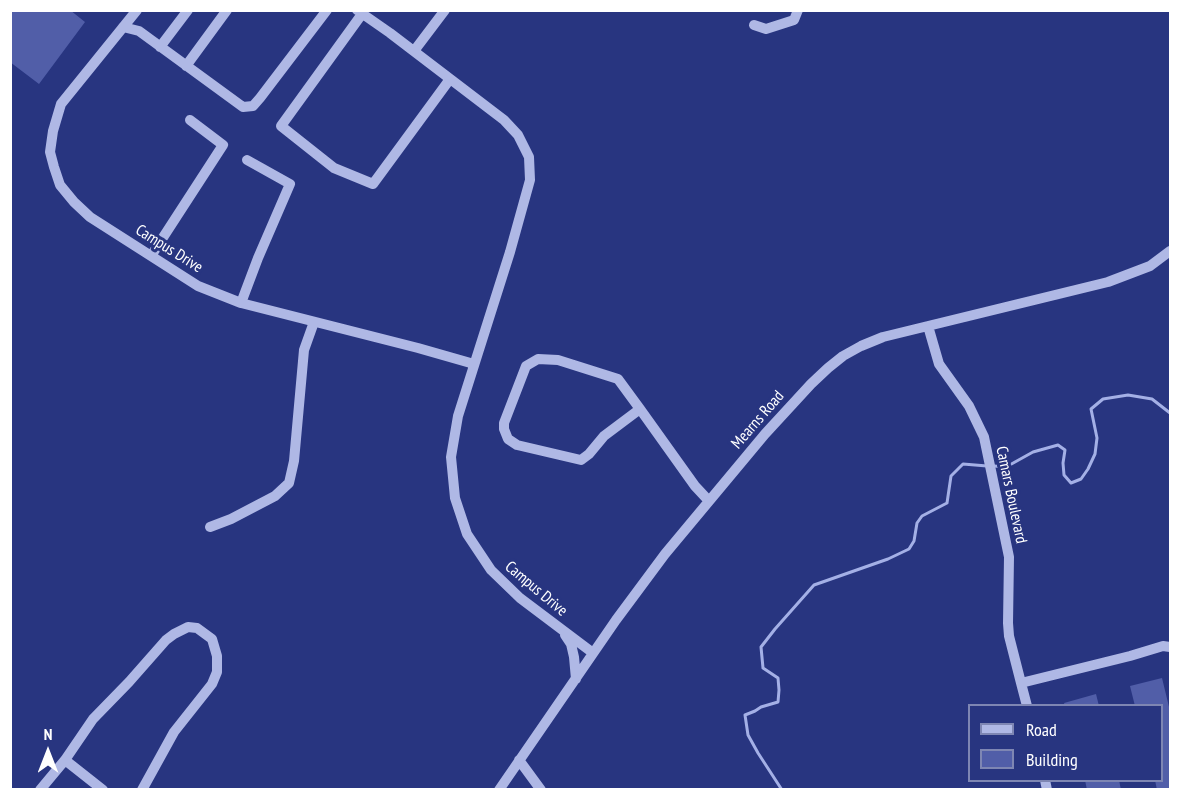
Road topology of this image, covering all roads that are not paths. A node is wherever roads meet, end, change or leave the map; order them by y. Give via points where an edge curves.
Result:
1 (136, 10) edge
2 (188, 10) edge
3 (227, 10) edge
4 (327, 10) edge
5 (445, 10) edge
6 (798, 10) edge
7 (360, 12) edge
8 (754, 26) dead end
9 (123, 27) junction
10 (160, 47) junction
11 (414, 51) junction
12 (186, 66) junction
13 (450, 79) junction
14 (190, 120) dead end
15 (247, 160) dead end
16 (1170, 251) edge
17 (151, 256) junction
18 (241, 303) junction
19 (314, 322) junction
20 (928, 326) junction
21 (474, 364) junction
22 (640, 409) junction
23 (709, 501) junction
24 (210, 527) dead end
25 (562, 630) junction
26 (1170, 647) edge
27 (593, 653) junction
28 (576, 679) junction
29 (1021, 683) junction
30 (1027, 704) edge
31 (65, 760) junction
32 (519, 760) junction
33 (40, 789) edge
34 (103, 789) edge
35 (142, 789) edge
36 (499, 789) edge
37 (541, 789) edge

1 - 9 street, Campus Drive
2 - 10 street
3 - 12 street
4 - 12 street via 253,105 243,107
5 - 11 street
6 - 8 street via 794,20 766,29
7 - 11 street, Campus Drive
7 - 13 street via 281,126 334,168 373,184
9 - 10 street via 140,32
9 - 17 street, Campus Drive via 62,104 50,152 60,185 74,202 90,217
10 - 12 street
11 - 13 street, Campus Drive
13 - 21 street, Campus Drive via 504,120 518,135 529,157 530,180
14 - 17 street via 223,145
15 - 18 street via 290,184
16 - 20 street, Mearns Road via 1150,266 1108,282
17 - 18 street, Campus Drive via 198,286
18 - 19 street, Campus Drive
19 - 21 street, Campus Drive
19 - 24 street via 304,350 289,483 274,496
20 - 23 street, Mearns Road via 883,337 843,356 811,384
20 - 29 street, Camars Boulevard via 939,363 969,406 984,437 1009,557 1009,636
21 - 25 street, Campus Drive via 458,416 452,457 455,498 467,534 491,570
22 - 22 street via 618,379 558,360 538,359 526,366 504,429 507,439 517,445 580,460
22 - 23 street
23 - 27 street, Mearns Road
25 - 27 street, Campus Drive
25 - 28 street via 571,644
26 - 29 street
27 - 28 street, Mearns Road
28 - 32 street, Mearns Road
29 - 30 street, Camars Boulevard
31 - 33 street
31 - 34 street
31 - 35 street via 93,719 166,640 188,627 197,628 212,639 217,672 174,732
32 - 36 street, Mearns Road
32 - 37 street

